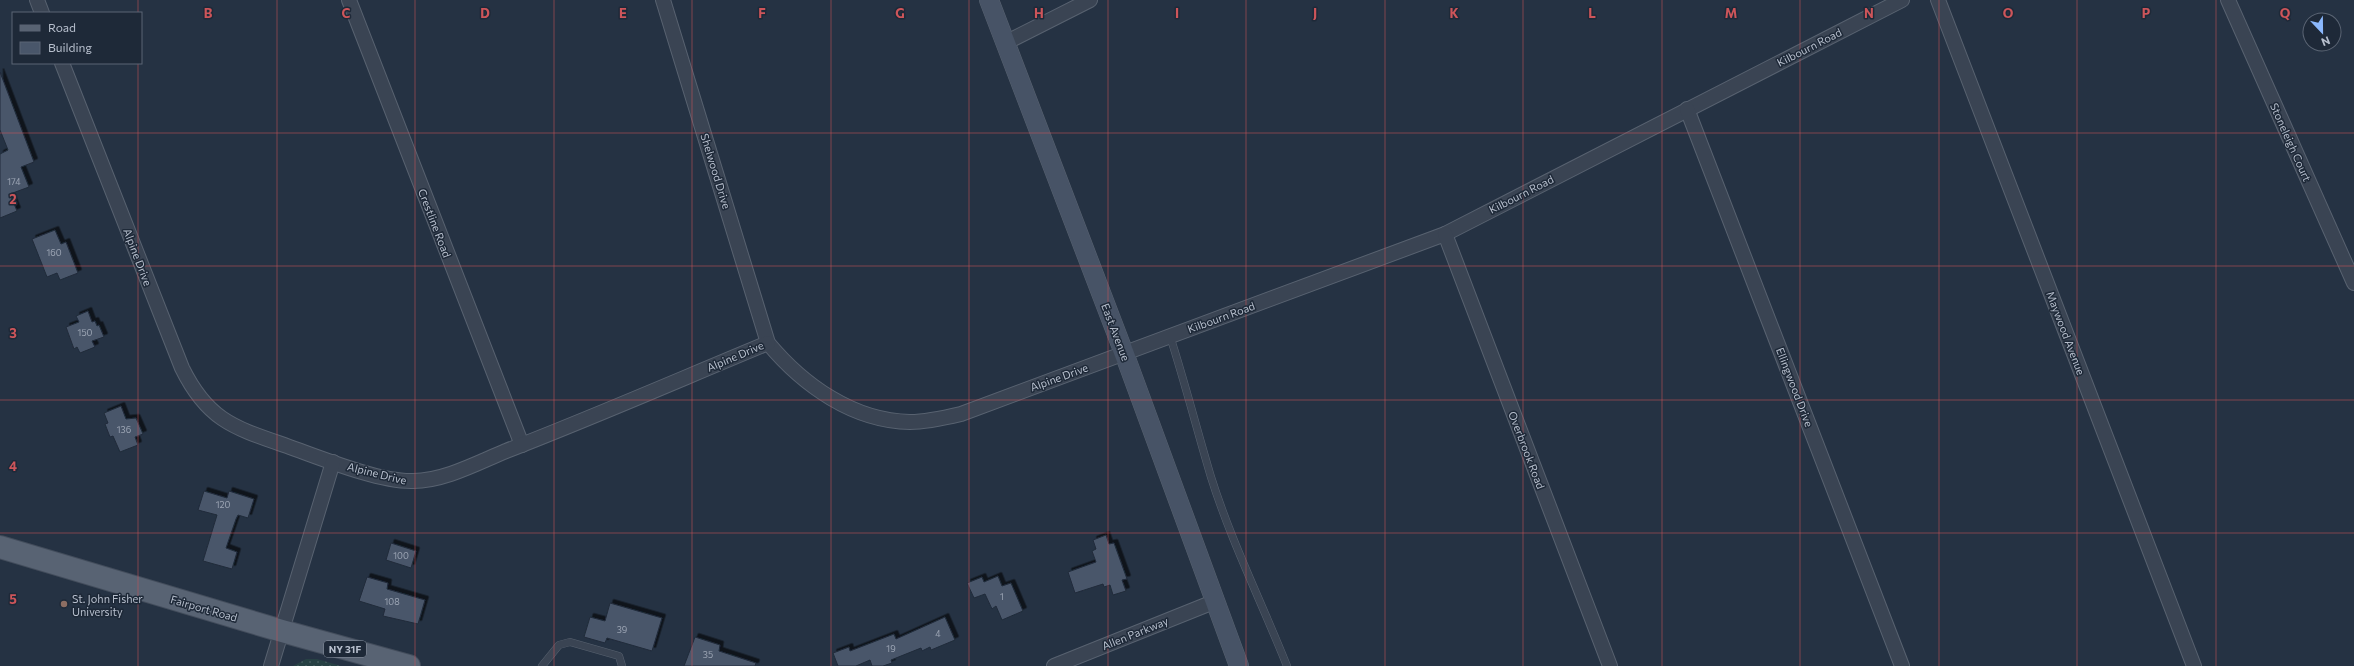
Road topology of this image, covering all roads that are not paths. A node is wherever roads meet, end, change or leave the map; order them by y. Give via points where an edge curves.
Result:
1 (37, 0) edge
2 (349, 0) edge
3 (663, 0) edge
4 (989, 0) edge
5 (1090, 0) edge
6 (1902, 0) edge
7 (1938, 0) edge
8 (2228, 0) edge
9 (42, 12) edge
10 (1005, 43) junction
11 (62, 64) edge
12 (1687, 109) junction
13 (1445, 234) junction
14 (2354, 283) edge
15 (1170, 336) junction
16 (768, 343) junction
17 (1124, 353) junction
18 (522, 445) junction
19 (333, 462) junction
20 (0, 548) edge
21 (1216, 601) junction
22 (282, 631) junction
23 (271, 666) edge
24 (409, 666) edge
25 (542, 666) edge
26 (622, 666) edge
27 (1054, 666) edge
28 (1239, 666) edge
29 (1287, 666) edge
30 (1610, 666) edge
31 (1902, 666) edge
32 (2194, 666) edge

1 - 9 street
2 - 18 street, Crestline Road
3 - 16 street, Shelwood Drive
4 - 10 main road, East Avenue
5 - 10 street
6 - 12 street, Kilbourn Road
7 - 32 street, Maywood Avenue
8 - 14 street, Stoneleigh Court
10 - 17 main road, East Avenue
11 - 19 street, Alpine Drive via 182,368 199,399 226,422 243,431
12 - 13 street, Kilbourn Road
12 - 31 street, Ellingwood Drive
13 - 15 street, Kilbourn Road
13 - 30 street, Overbrook Road
15 - 17 street, Kilbourn Road
15 - 29 lane via 1211,477 1244,565
16 - 17 street, Alpine Drive via 785,363 821,393 872,416 910,422 937,420 961,414
16 - 18 street, Alpine Drive
17 - 21 main road, East Avenue
18 - 19 street, Alpine Drive via 440,477 414,482 397,480
19 - 22 street, Alpine Drive
20 - 22 main road, Fairport Road / NY 31F
21 - 27 street, Allen Parkway
21 - 28 main road, East Avenue
22 - 23 street, Alpine Drive
22 - 24 main road, Fairport Road / NY 31F
25 - 26 lane via 559,645 570,642 619,656

